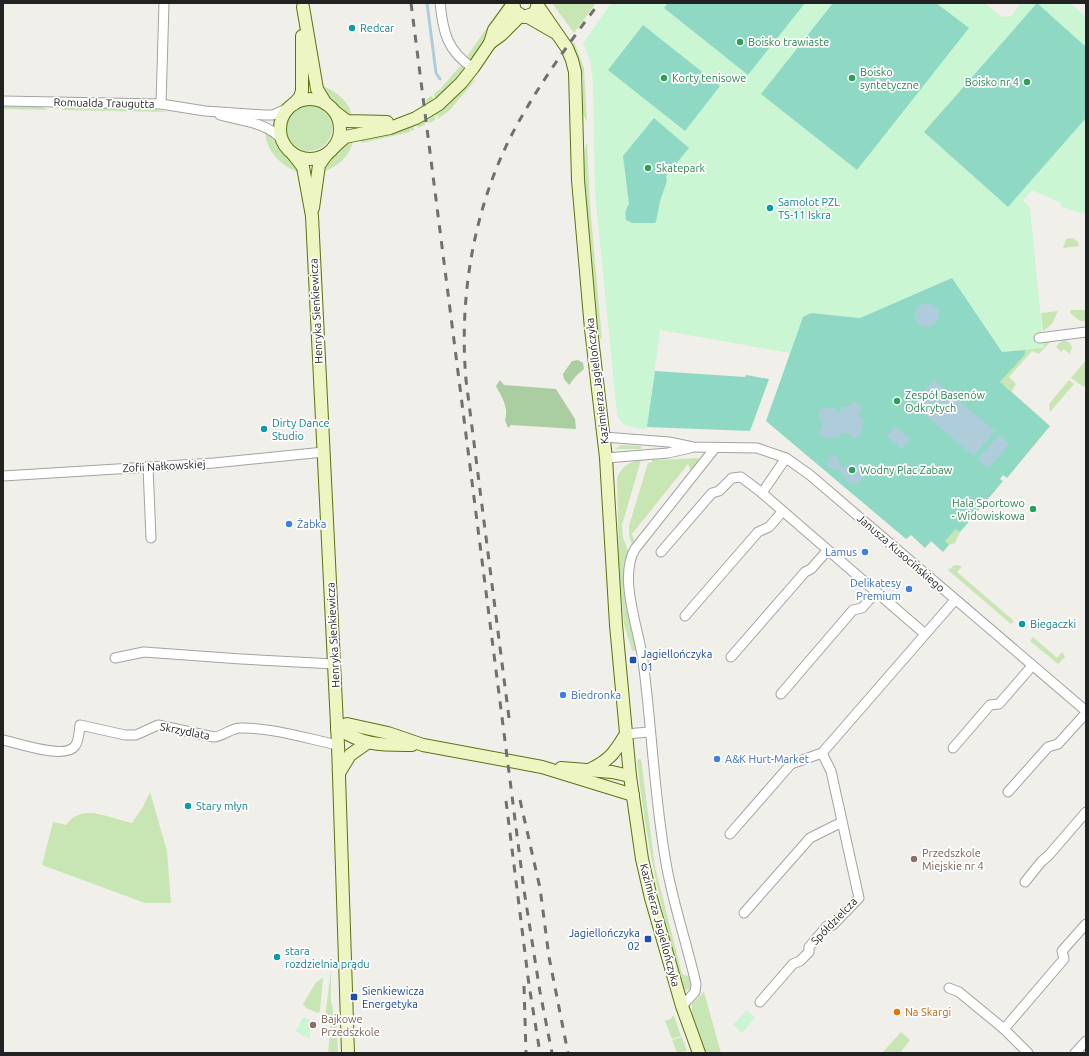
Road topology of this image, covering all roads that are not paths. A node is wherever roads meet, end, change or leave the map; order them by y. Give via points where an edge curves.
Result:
1 (164, 3) edge
2 (440, 3) edge
3 (513, 3) edge
4 (303, 5) edge
5 (531, 12) edge
6 (490, 43) junction
7 (473, 68) junction
8 (3, 101) edge
9 (161, 104) junction
10 (291, 106) junction
11 (330, 108) junction
12 (205, 111) junction
13 (416, 118) junction
14 (282, 140) junction
15 (331, 150) junction
16 (293, 154) junction
17 (312, 216) junction
18 (1086, 332) edge
19 (1039, 338) dead end
20 (604, 438) junction
21 (693, 447) junction
22 (714, 448) junction
23 (324, 452) junction
24 (606, 458) junction
25 (786, 458) junction
26 (148, 467) junction
27 (3, 476) edge
28 (762, 493) junction
29 (782, 512) junction
30 (151, 538) dead end
31 (827, 551) junction
32 (661, 552) dead end
33 (876, 592) junction
34 (955, 600) junction
35 (685, 616) dead end
36 (925, 634) junction
37 (732, 657) dead end
38 (115, 658) dead end
39 (334, 664) junction
40 (1032, 666) junction
41 (781, 694) dead end
42 (1086, 712) edge
43 (337, 728) junction
44 (649, 732) junction
45 (626, 734) junction
46 (3, 740) edge
47 (367, 743) junction
48 (338, 745) junction
49 (422, 745) junction
50 (953, 748) dead end
51 (822, 753) junction
52 (542, 767) junction
53 (591, 769) junction
54 (338, 773) junction
55 (630, 776) junction
56 (1008, 792) dead end
57 (633, 795) junction
58 (1086, 812) edge
59 (842, 822) junction
60 (730, 834) dead end
61 (1025, 882) dead end
62 (744, 913) dead end
63 (1086, 924) edge
64 (949, 988) dead end
65 (760, 1002) dead end
66 (682, 1006) junction
67 (1004, 1029) junction
68 (1086, 1041) edge
69 (348, 1053) edge
70 (699, 1053) edge
71 (1028, 1053) edge
72 (1075, 1053) edge

1 - 9 street
2 - 7 street via 443,26 449,43 460,59
3 - 5 main road, Kazimierza Jagiellończyka via 515,11
3 - 6 main road via 494,30
4 - 10 main road via 302,92
4 - 11 main road via 317,89
5 - 6 main road
5 - 20 main road, Kazimierza Jagiellończyka via 548,18 567,48 575,72 580,211
6 - 7 main road
7 - 13 main road via 439,104
8 - 9 street, Romualda Traugutta
9 - 12 street, Romualda Traugutta
10 - 11 main road via 308,99
10 - 12 street, Romualda Traugutta via 273,115
10 - 14 main road via 281,122
11 - 13 main road via 342,119 359,122
11 - 15 main road via 339,124 338,139
12 - 14 street, Romualda Traugutta via 262,126 276,132
13 - 15 main road via 390,128 350,134
14 - 16 main road
15 - 16 main road via 311,159
15 - 17 main road, Henryka Sienkiewicza via 319,165
16 - 17 main road, Henryka Sienkiewicza via 302,167
17 - 23 main road, Henryka Sienkiewicza
18 - 19 street
20 - 21 street, Janusza Kusocińskiego via 668,442
20 - 24 main road, Kazimierza Jagiellończyka
21 - 22 street, Janusza Kusocińskiego
21 - 24 street, Janusza Kusocińskiego via 668,453
22 - 25 street, Janusza Kusocińskiego via 757,448
22 - 44 street via 635,549 630,560 628,581 642,649
23 - 26 street, Zofii Nałkowskiej
23 - 39 main road, Henryka Sienkiewicza
24 - 45 main road, Kazimierza Jagiellończyka via 616,625
25 - 28 street
25 - 34 street, Janusza Kusocińskiego via 810,475
26 - 27 street, Zofii Nałkowskiej
26 - 30 street
28 - 29 street
28 - 32 street via 741,477 732,478 719,491 712,493
29 - 31 street
29 - 35 street via 769,527 758,532
31 - 33 street
31 - 37 street via 805,572
33 - 36 street
33 - 41 street via 862,608 853,610
34 - 36 street
34 - 40 street, Janusza Kusocińskiego
36 - 51 street
38 - 39 street via 144,652
39 - 43 main road, Henryka Sienkiewicza
40 - 42 street, Janusza Kusocińskiego
40 - 50 street via 999,704 990,705
42 - 56 street via 1058,744 1048,747
43 - 47 main road via 352,738
43 - 48 main road, Henryka Sienkiewicza
43 - 49 main road via 347,724 388,733
44 - 45 street
44 - 66 street via 666,863 696,984 695,992
45 - 53 main road via 612,756
45 - 55 main road, Kazimierza Jagiellończyka
46 - 48 street, Skrzydlata via 65,752 76,746 80,725 136,735 158,725 214,737 241,728
47 - 49 main road
47 - 54 main road via 350,755
48 - 54 main road, Henryka Sienkiewicza
49 - 52 main road
51 - 59 street, Spółdzielcza via 831,771
51 - 60 street via 792,764
52 - 53 main road
52 - 57 main road
53 - 55 main road
54 - 69 main road, Henryka Sienkiewicza
55 - 57 main road, Kazimierza Jagiellończyka
57 - 66 main road, Kazimierza Jagiellończyka via 642,860
58 - 61 street
59 - 62 street via 810,838
59 - 65 street, Spółdzielcza via 859,898 833,925 827,926 809,947 809,952 793,964
63 - 67 street via 1062,951 1064,959
64 - 67 street via 959,992
66 - 70 main road, Kazimierza Jagiellończyka
67 - 71 street
68 - 72 street

